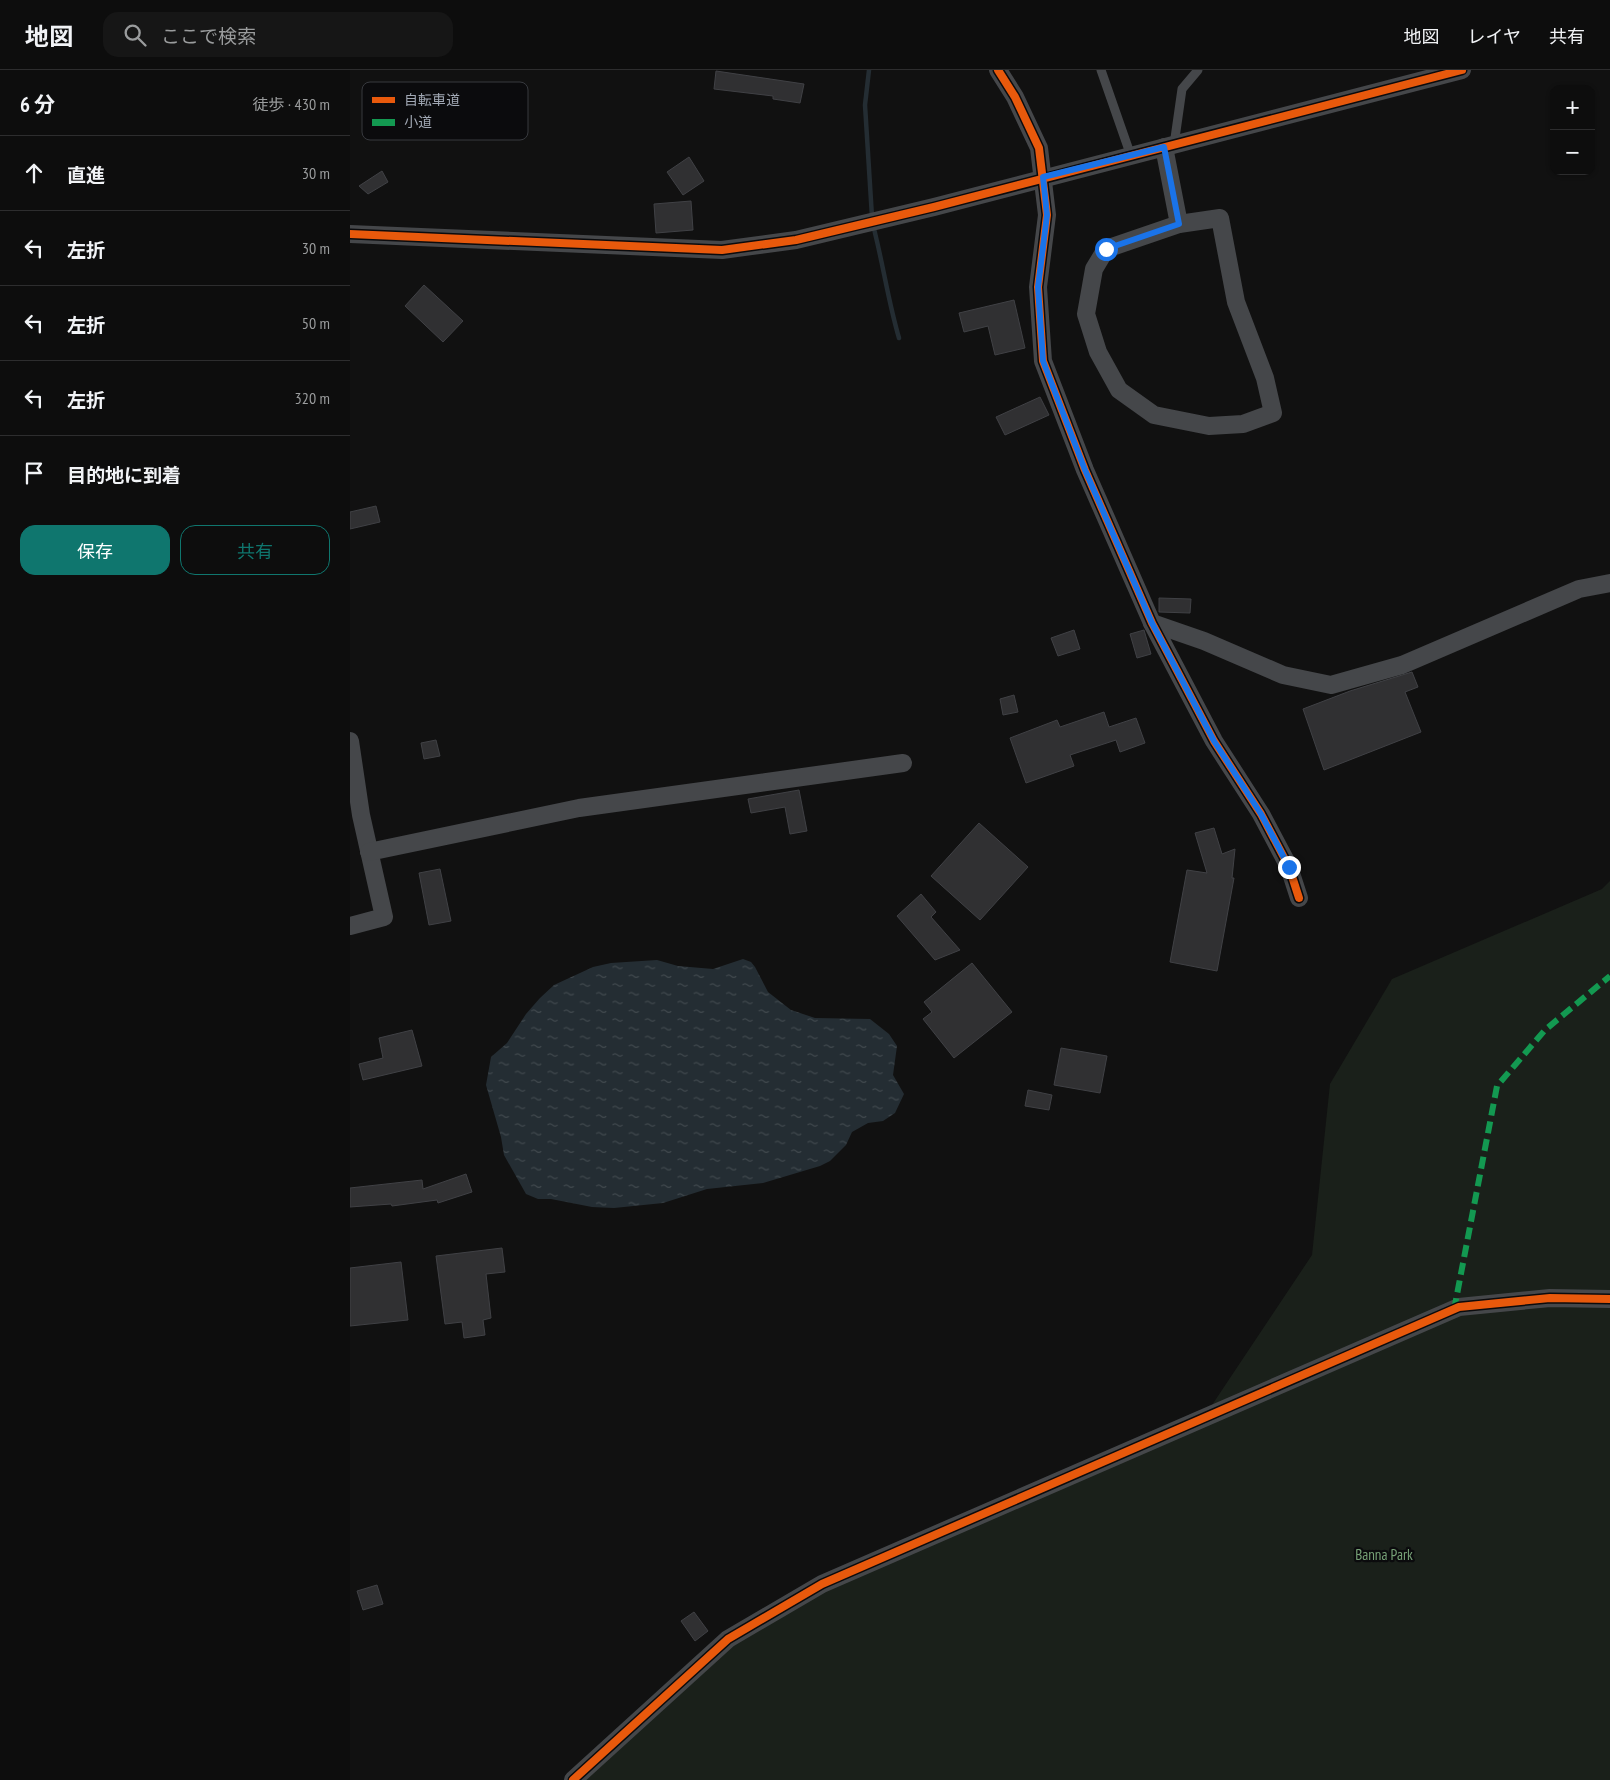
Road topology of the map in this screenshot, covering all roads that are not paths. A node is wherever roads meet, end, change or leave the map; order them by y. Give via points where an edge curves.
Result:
1 (998, 70) edge
2 (1100, 70) edge
3 (1198, 70) edge
4 (1462, 70) edge
5 (1169, 146) junction
6 (1131, 156) junction
7 (1043, 177) junction
8 (1179, 224) junction
9 (350, 234) edge
10 (1610, 583) edge
11 (1152, 623) junction
12 (350, 741) edge
13 (903, 763) dead end
14 (369, 852) junction
15 (1300, 898) dead end
16 (350, 926) edge
17 (1610, 1299) edge
18 (573, 1780) edge

1 - 7 street via 1039,148
2 - 6 lane
3 - 5 lane via 1182,89
4 - 5 street
5 - 6 street
5 - 8 street
6 - 7 street
7 - 9 street via 796,240 722,250
7 - 11 street via 1047,215 1038,287 1043,361 1085,470
8 - 8 street via 1106,249 1094,269 1086,314 1098,352 1119,390 1154,415 1209,426 1244,424 1273,412 1265,378 1236,302 1220,218
10 - 11 street via 1579,589 1402,665 1331,685 1283,675
11 - 15 street via 1214,741 1261,814 1289,867
12 - 14 street via 360,815
13 - 14 street via 579,808
14 - 16 street via 384,917
17 - 18 street via 1550,1298 1459,1307 822,1584 728,1639

